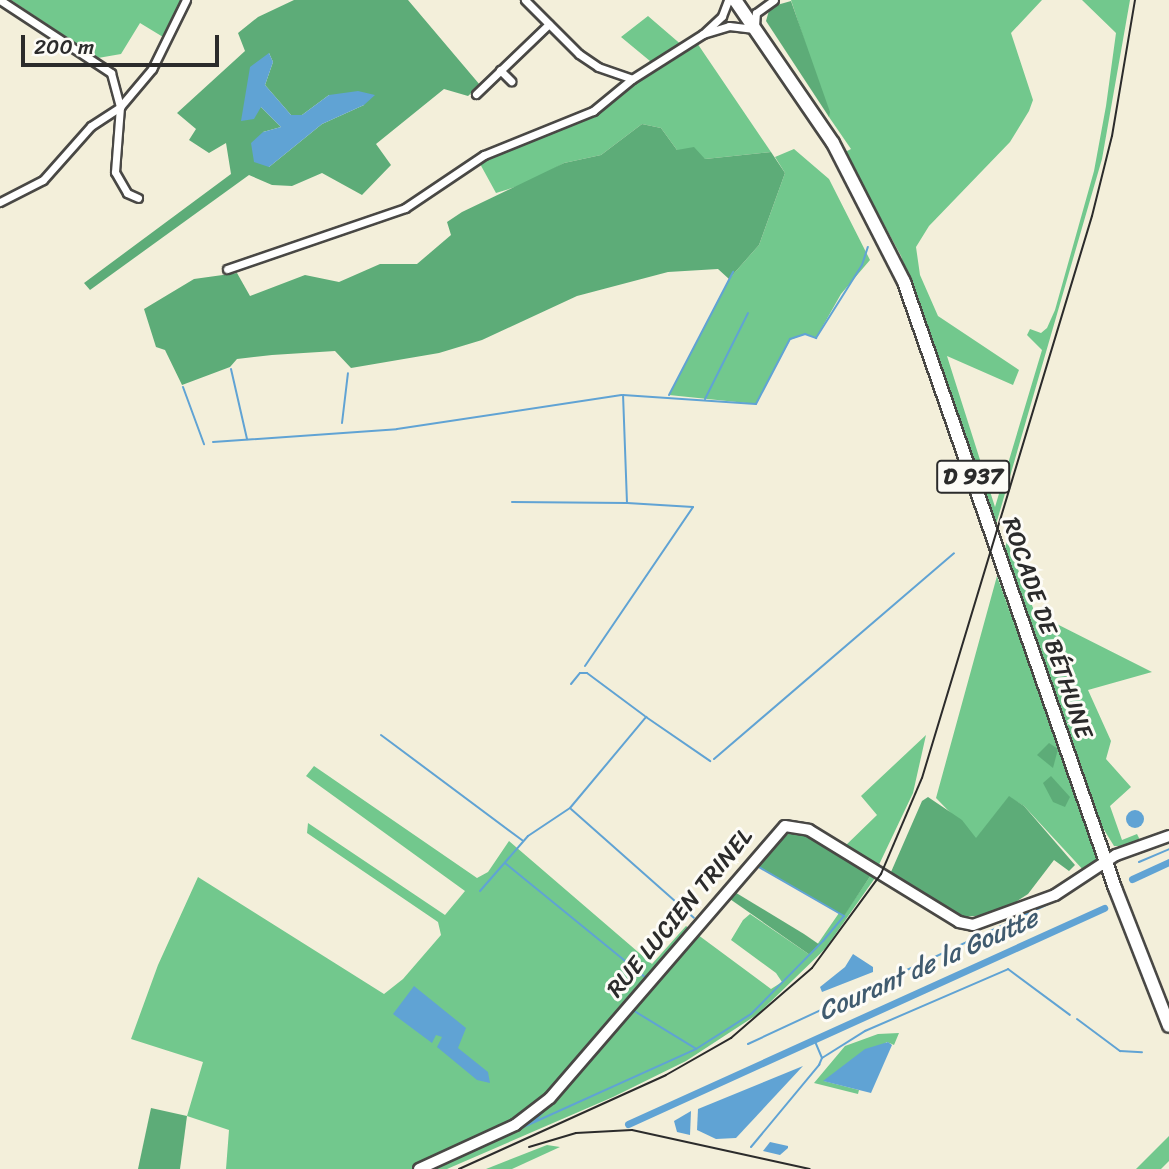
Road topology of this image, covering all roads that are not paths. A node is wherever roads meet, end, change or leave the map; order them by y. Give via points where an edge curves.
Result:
1 (0, 0) edge
2 (186, 0) edge
3 (525, 0) edge
4 (731, 0) edge
5 (774, 0) edge
6 (549, 23) junction
7 (756, 30) junction
8 (703, 34) junction
9 (500, 70) junction
10 (632, 79) junction
11 (511, 81) dead end
12 (476, 94) dead end
13 (120, 107) junction
14 (138, 198) dead end
15 (0, 202) edge
16 (227, 269) dead end
17 (1166, 837) edge
18 (1108, 862) junction
19 (1169, 1026) edge
20 (419, 1169) edge

1 - 13 street via 102,64 111,73
2 - 13 street via 152,69
3 - 6 street
4 - 7 main road, ROCADE DE BÉTHUNE / D 937
4 - 8 street
5 - 7 street via 756,13
6 - 9 street
6 - 10 street via 597,67
7 - 8 street via 729,26
7 - 18 main road, ROCADE DE BÉTHUNE / D 937 via 846,165 904,282
8 - 10 street
9 - 11 street
9 - 12 street
10 - 16 street via 593,111 484,155 405,208
13 - 14 street via 115,172 127,192
13 - 15 street via 91,126 43,180
17 - 18 street
18 - 19 main road, ROCADE DE BÉTHUNE / D 937
18 - 20 street, RUE LUCIEN TRINEL via 1055,895 974,925 959,922 809,830 796,825 782,828 550,1098 515,1125

